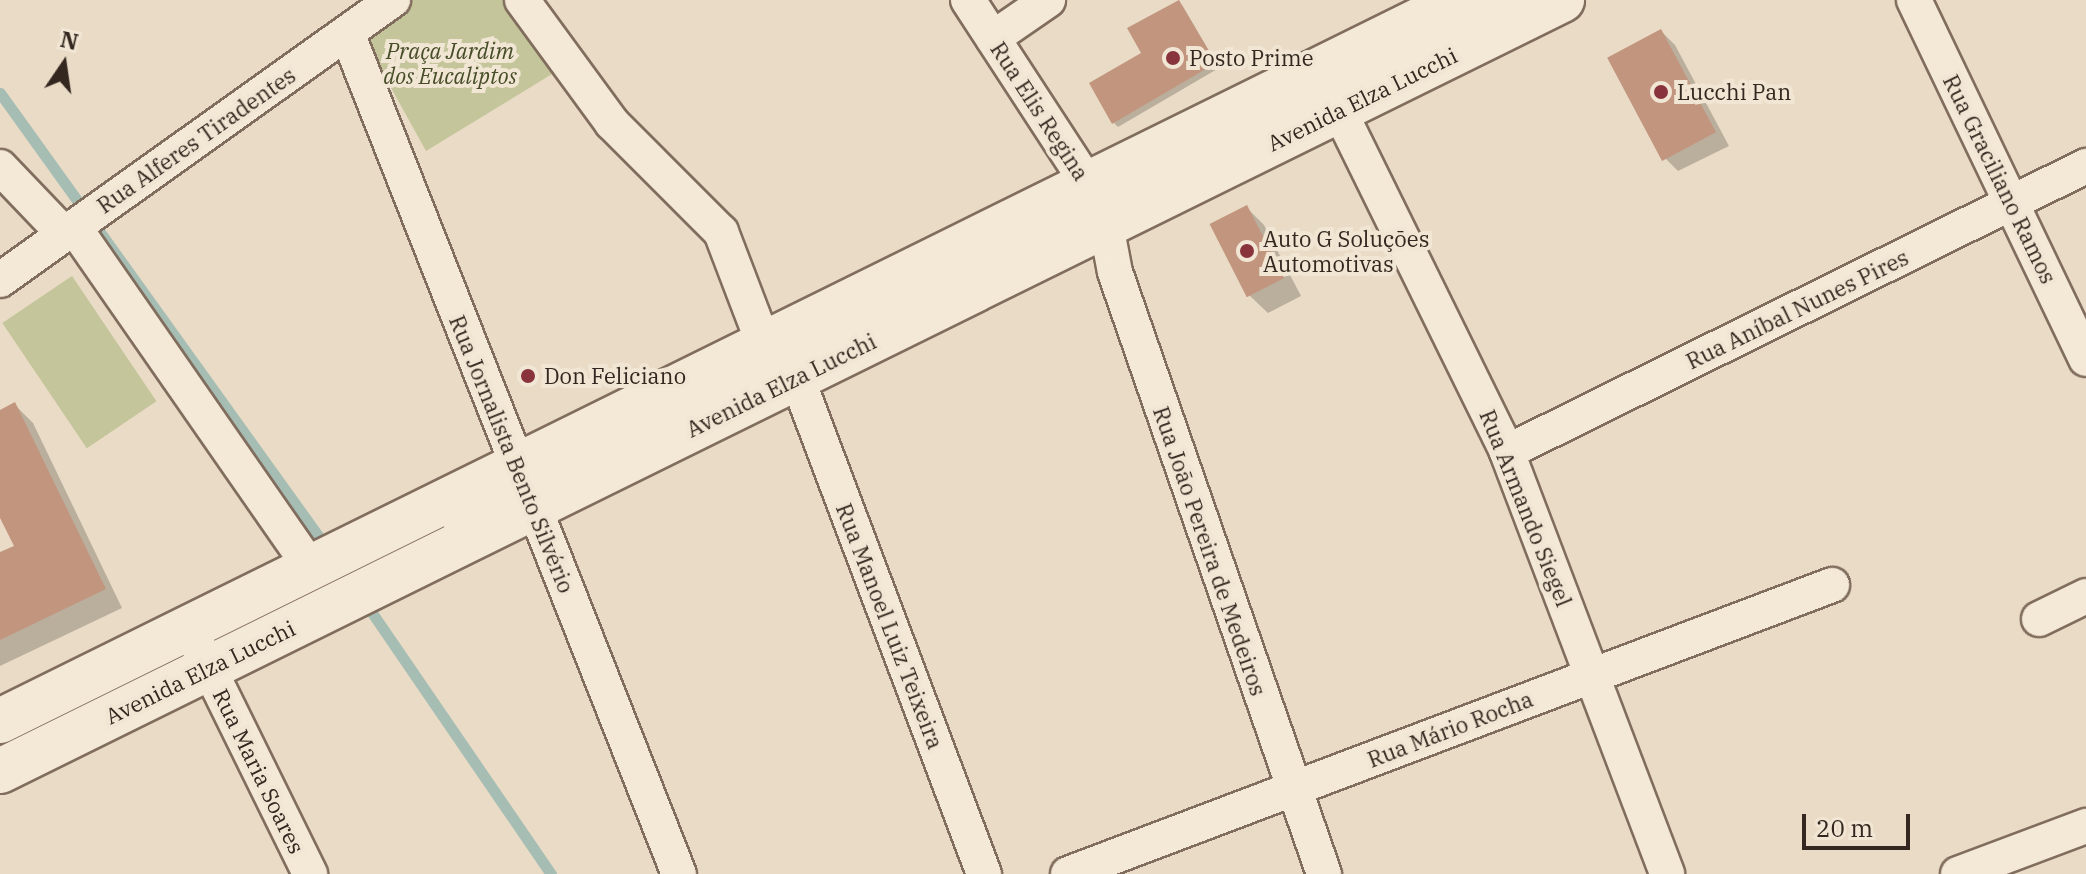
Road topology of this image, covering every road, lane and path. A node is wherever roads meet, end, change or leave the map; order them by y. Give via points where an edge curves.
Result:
1 (393, 0) edge
2 (522, 0) edge
3 (968, 0) edge
4 (1048, 0) edge
5 (1460, 0) edge
6 (1510, 0) edge
7 (1562, 0) edge
8 (1914, 0) edge
9 (347, 33) junction
10 (993, 38) junction
11 (1339, 110) junction
12 (2086, 166) edge
13 (0, 167) edge
14 (2012, 203) junction
15 (1097, 204) junction
16 (71, 229) junction
17 (0, 280) edge
18 (763, 342) junction
19 (2086, 359) edge
20 (797, 378) junction
21 (1507, 452) junction
22 (525, 487) junction
23 (323, 581) junction
24 (1832, 585) dead end
25 (2086, 596) edge
26 (2039, 619) dead end
27 (200, 650) junction
28 (1592, 676) junction
29 (0, 721) edge
30 (0, 747) edge
31 (0, 771) edge
32 (1292, 789) junction
33 (2086, 826) edge
34 (310, 874) edge
35 (679, 874) edge
36 (984, 874) edge
37 (1068, 874) edge
38 (1324, 874) edge
39 (1667, 874) edge
40 (1958, 874) edge

1 - 9 street, Rua Alferes Tiradentes
2 - 18 street via 590,96 721,232
3 - 10 street, Rua Elis Regina
4 - 10 street
5 - 15 main road, Avenida Elza Lucchi
6 - 15 street
7 - 11 main road, Avenida Elza Lucchi
8 - 14 street, Rua Graciliano Ramos
9 - 16 street, Rua Alferes Tiradentes
9 - 22 street, Rua Jornalista Bento Silvério
10 - 15 street, Rua Elis Regina
11 - 15 main road, Avenida Elza Lucchi
11 - 21 street, Rua Armando Siegel
12 - 14 street, Rua Aníbal Nunes Pires
13 - 16 street
14 - 19 street, Rua Graciliano Ramos
14 - 21 street, Rua Aníbal Nunes Pires
15 - 18 main road, Avenida Elza Lucchi
15 - 20 main road, Avenida Elza Lucchi
15 - 22 street
15 - 32 street, Rua João Pereira de Medeiros via 1115,272
16 - 17 street, Rua Alferes Tiradentes
16 - 23 street
18 - 22 main road, Avenida Elza Lucchi
20 - 22 main road, Avenida Elza Lucchi
20 - 36 street, Rua Manoel Luiz Teixeira
21 - 28 street, Rua Armando Siegel
22 - 23 main road, Avenida Elza Lucchi via 372,563
22 - 35 street, Rua Jornalista Bento Silvério
23 - 27 main road, Avenida Elza Lucchi
24 - 28 street, Rua Mário Rocha
25 - 26 street
27 - 29 main road, Avenida Elza Lucchi
27 - 30 street
27 - 31 main road, Avenida Elza Lucchi
27 - 34 street, Rua Maria Soares
28 - 32 street, Rua Mário Rocha
28 - 39 street, Rua Armando Siegel
32 - 37 street, Rua Mário Rocha
32 - 38 street, Rua João Pereira de Medeiros
33 - 40 street

